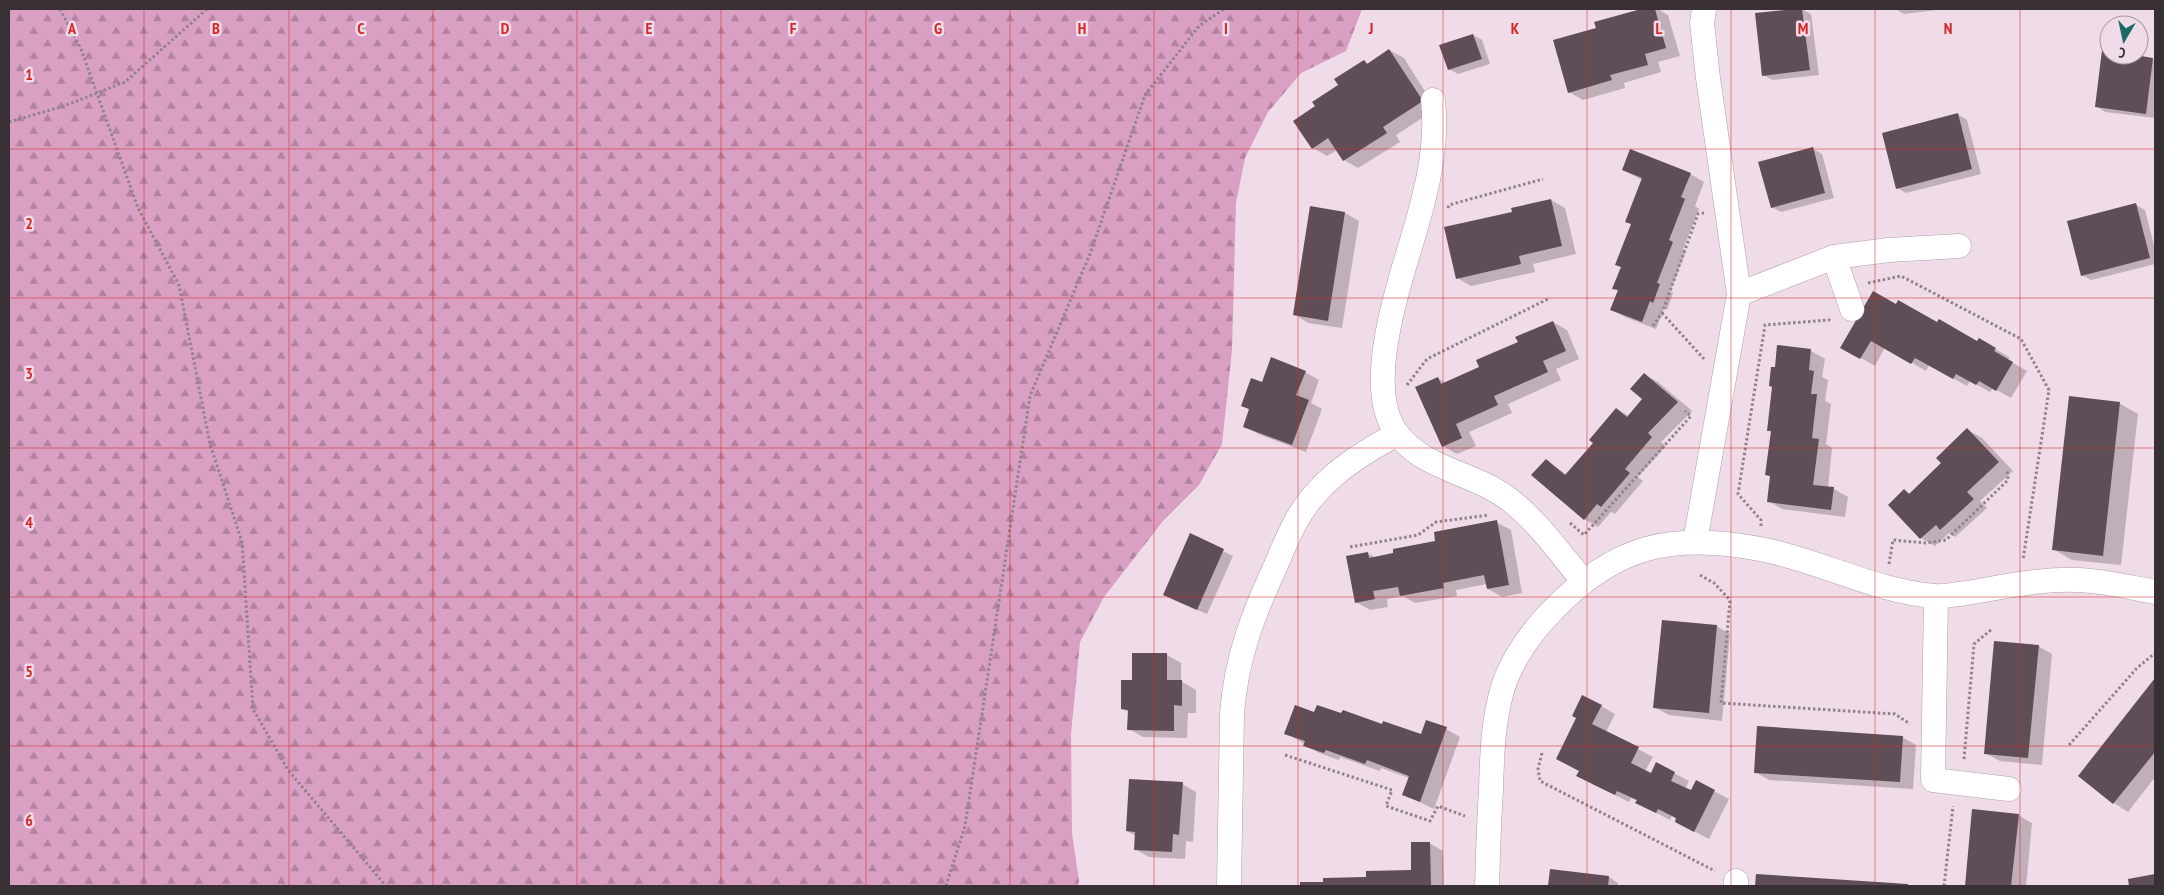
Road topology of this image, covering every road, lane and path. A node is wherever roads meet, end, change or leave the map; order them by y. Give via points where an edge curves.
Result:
1 (60, 9) edge
2 (208, 9) edge
3 (1224, 9) edge
4 (1704, 9) edge
5 (96, 93) junction
6 (1433, 100) dead end
7 (9, 122) edge
8 (1543, 178) dead end
9 (1727, 208) junction
10 (1445, 214) dead end
11 (1959, 246) dead end
12 (1834, 257) junction
13 (1739, 294) junction
14 (1550, 298) dead end
15 (1848, 299) junction
16 (1662, 313) junction
17 (1653, 326) dead end
18 (1724, 382) junction
19 (1393, 425) junction
20 (2007, 470) dead end
21 (1695, 542) junction
22 (1762, 549) junction
23 (1700, 575) dead end
24 (1583, 581) junction
25 (2019, 585) junction
26 (1885, 587) junction
27 (2155, 592) edge
28 (1936, 596) junction
29 (1992, 629) dead end
30 (2155, 653) edge
31 (1933, 740) junction
32 (2069, 745) dead end
33 (1542, 753) dead end
34 (1285, 755) dead end
35 (1962, 785) junction
36 (2009, 789) dead end
37 (1489, 824) junction
38 (1736, 884) edge
39 (386, 886) edge
40 (946, 886) edge
41 (1229, 886) edge
42 (1487, 886) edge
43 (1944, 886) edge

1 - 5 path via 81,49
2 - 5 path via 125,82
3 - 40 path via 1199,26 1145,95 1090,254 1030,396 965,826
4 - 9 street via 1702,22 1708,78
5 - 7 path
5 - 39 path via 138,208 179,285 210,444 242,542 253,709 288,770
6 - 19 street via 1435,143 1430,172 1384,347 1383,394
8 - 10 path via 1449,205
9 - 13 street
9 - 16 path via 1698,214
11 - 12 street
12 - 13 street
12 - 15 street
13 - 18 street
14 - 19 path via 1427,359 1413,376
15 - 22 path via 1829,320 1765,325 1738,494 1761,520
15 - 25 path via 1901,276 2021,339 2049,390
16 - 17 path
16 - 18 path
18 - 21 street
19 - 24 street via 1414,452 1506,497 1528,516
19 - 41 street via 1335,475 1303,508 1245,637 1232,714
20 - 26 path via 2008,480 1946,540 1926,543 1893,540
21 - 22 street
21 - 24 street via 1662,544 1636,551
22 - 26 street
23 - 31 path via 1714,583 1730,600 1721,703 1895,714
24 - 37 street via 1544,619 1510,669 1497,713
25 - 27 street via 2080,580
25 - 28 street
26 - 28 street
28 - 31 street
29 - 35 path via 1974,644
30 - 32 path via 2137,668
31 - 35 street via 1932,780
33 - 38 path via 1538,769 1540,781
34 - 37 path via 1392,790 1386,806 1430,821 1438,806
35 - 36 street
35 - 43 path via 1953,808
37 - 42 street

